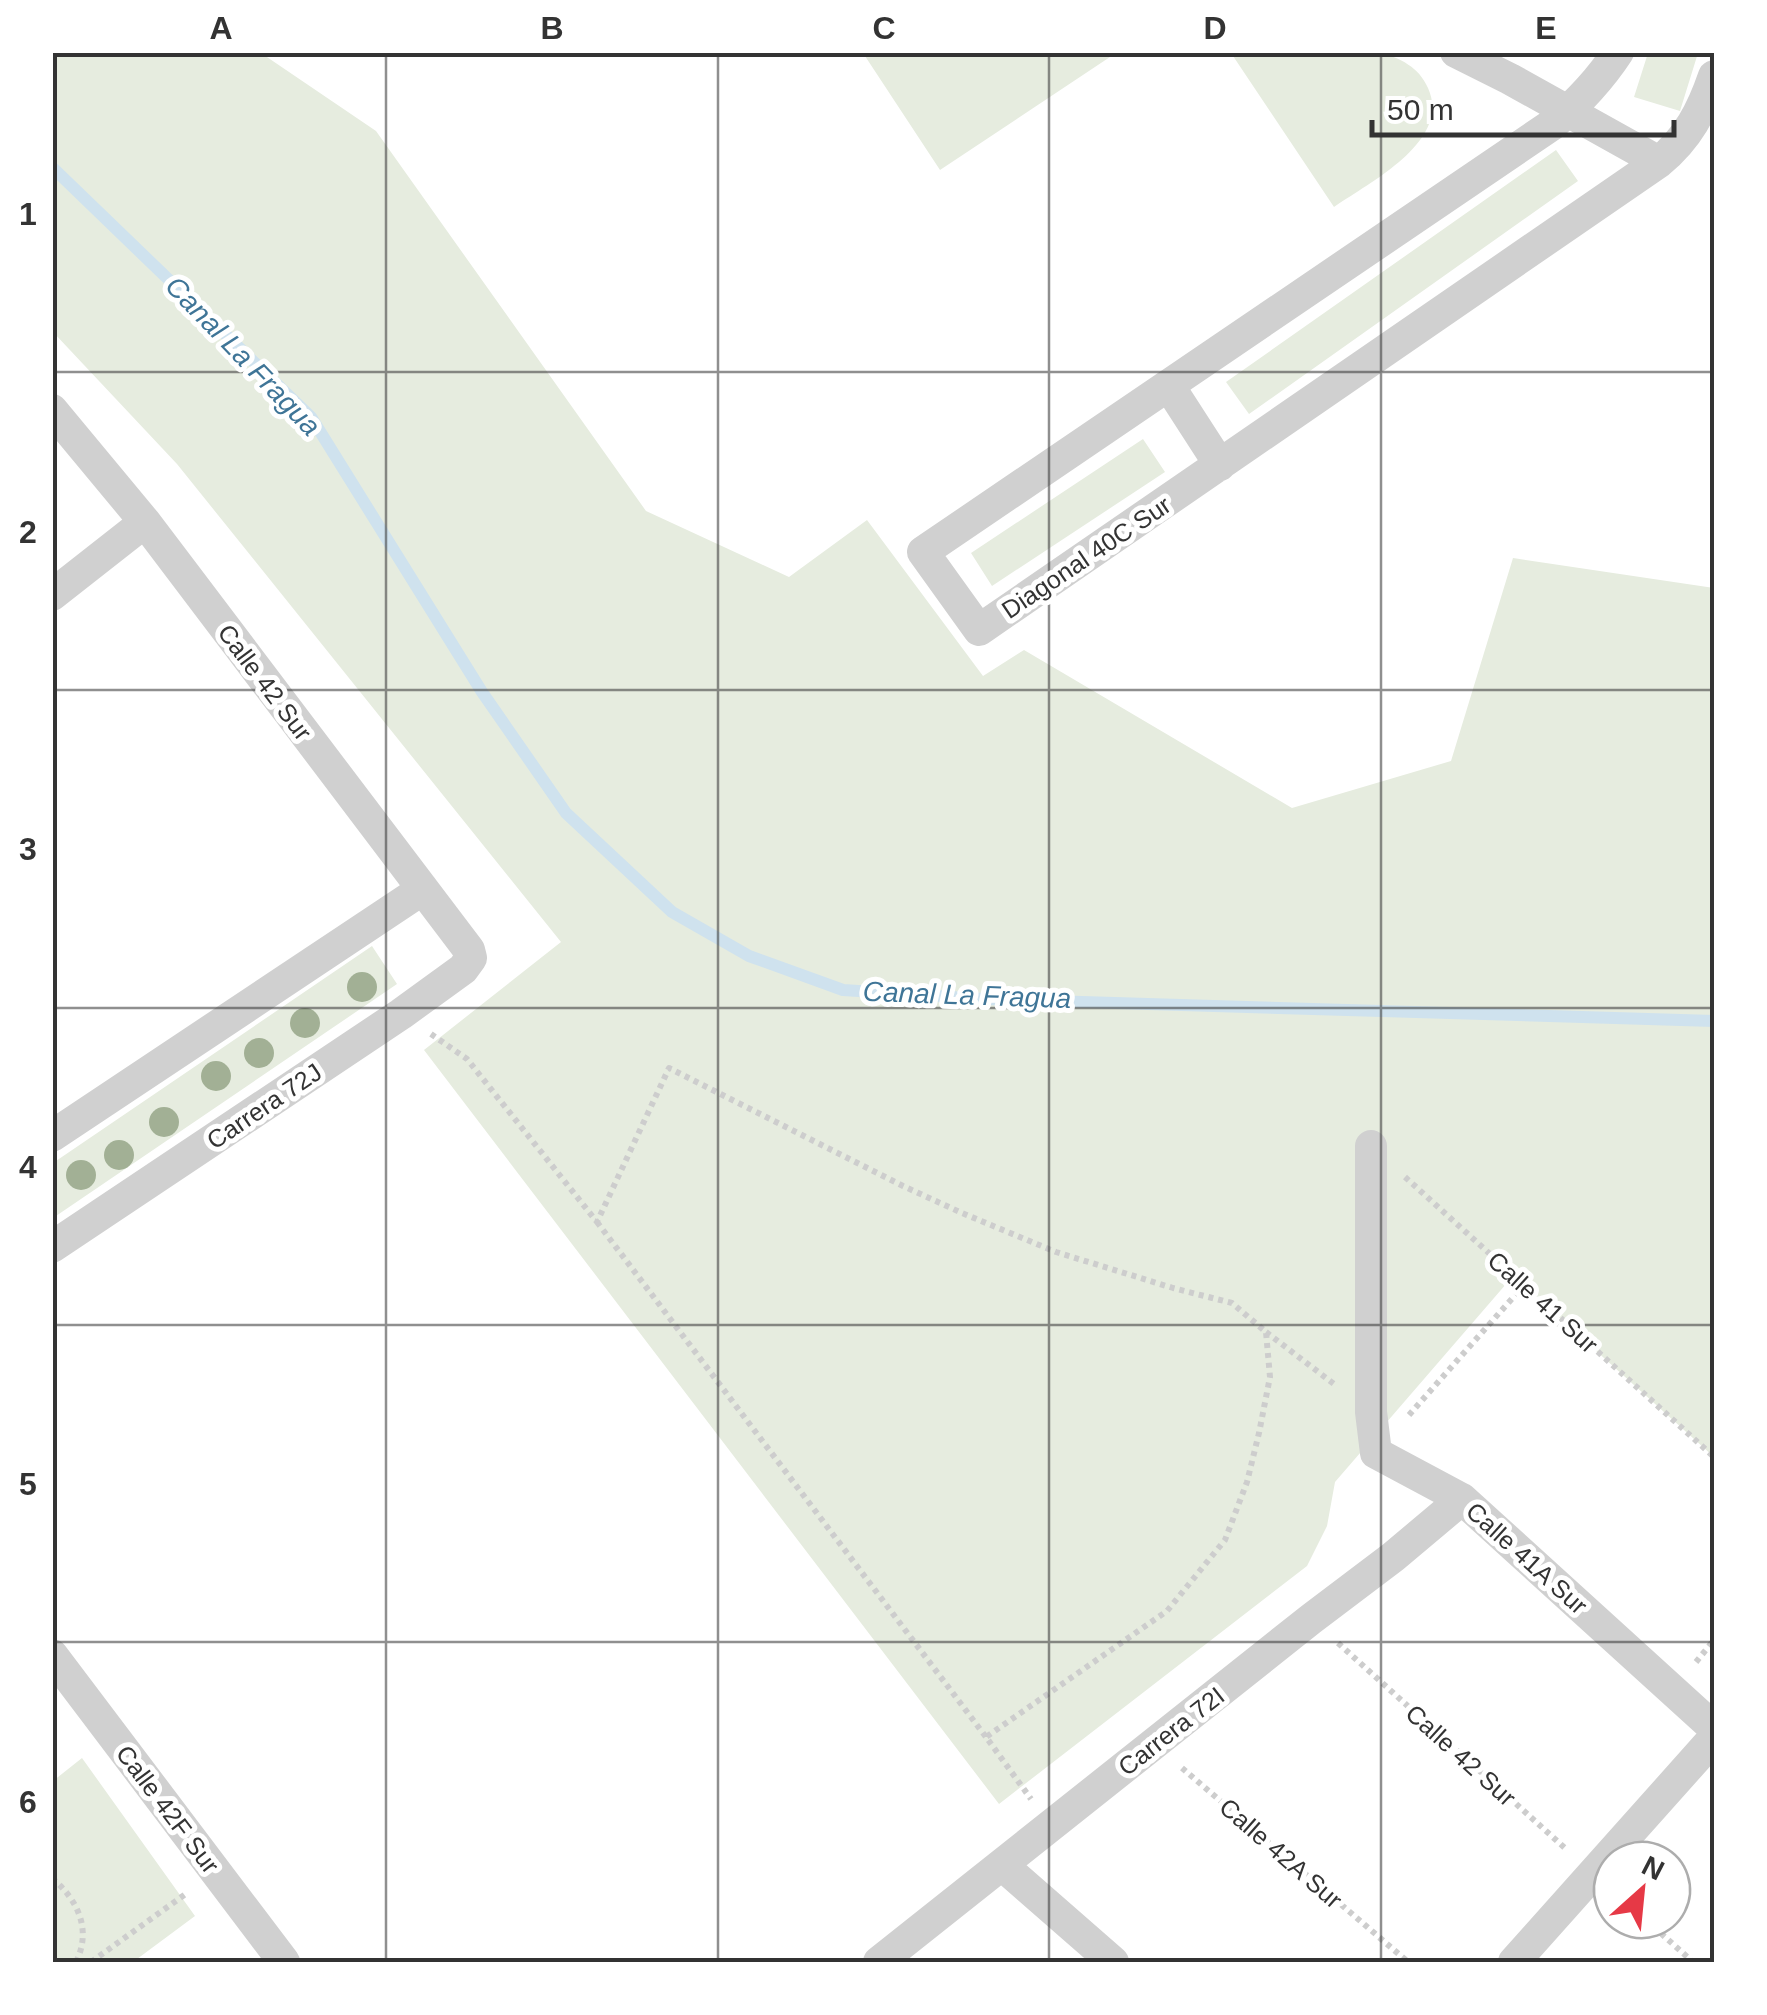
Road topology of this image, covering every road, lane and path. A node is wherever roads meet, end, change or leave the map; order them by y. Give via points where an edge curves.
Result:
1 (1456, 52) edge
2 (1618, 52) edge
3 (1714, 76) edge
4 (1568, 111) junction
5 (1659, 162) junction
6 (1169, 386) junction
7 (52, 410) edge
8 (1220, 465) junction
9 (145, 522) junction
10 (52, 595) edge
11 (423, 890) junction
12 (471, 958) joint
13 (401, 1014) junction
14 (52, 1136) edge
15 (1371, 1146) joint
16 (597, 1222) junction
17 (52, 1247) edge
18 (1524, 1285) junction
19 (1266, 1332) junction
20 (1371, 1412) junction
21 (1376, 1453) junction
22 (1714, 1457) edge
23 (1462, 1499) junction
24 (1310, 1619) junction
25 (52, 1655) edge
26 (1714, 1728) edge
27 (986, 1738) junction
28 (1714, 1738) edge
29 (1154, 1744) junction
30 (1050, 1826) junction
31 (1624, 1840) edge
32 (1002, 1865) junction
33 (1592, 1872) edge
34 (1592, 1876) edge
35 (52, 1878) edge
36 (188, 1891) dead end
37 (1668, 1940) edge
38 (76, 1962) edge
39 (90, 1962) edge
40 (284, 1962) edge
41 (879, 1962) edge
42 (1113, 1962) edge
43 (1408, 1962) edge
44 (1514, 1962) edge
45 (1693, 1962) edge

1 - 4 street
2 - 4 street, Diagonal 40C Sur
3 - 5 street, Diagonal 40C Sur via 1693,126
4 - 5 street
4 - 6 street, Diagonal 40C Sur
5 - 8 street, Diagonal 40C Sur
6 - 8 street
6 - 8 street, Diagonal 40C Sur via 923,552 979,630
7 - 9 street, Calle 42 Sur
9 - 10 street
9 - 11 street, Calle 42 Sur
11 - 12 street, Calle 42 Sur
11 - 14 street
12 - 13 street, Carrera 72J
13 - 16 path via 467,1059
13 - 17 street, Carrera 72J
15 - 18 path, Calle 41 Sur
15 - 20 street
16 - 19 path via 670,1068 962,1213 1056,1252 1232,1302
16 - 27 path
18 - 21 path
18 - 22 path, Calle 41 Sur
19 - 20 path
19 - 27 path via 1270,1377 1247,1482 1225,1540 1167,1611
20 - 21 street
21 - 23 street, Calle 41A Sur
23 - 24 street, Carrera 72I
23 - 26 street, Calle 41A Sur
24 - 29 street, Carrera 72I
24 - 33 path, Calle 42 Sur
25 - 40 street, Calle 42F Sur
27 - 30 path
28 - 31 street
29 - 30 street, Carrera 72I
29 - 43 path, Calle 42A Sur
30 - 32 street, Carrera 72I
32 - 41 street, Carrera 72I
32 - 42 street
34 - 44 street
35 - 38 path via 79,1910 84,1932
36 - 39 path
37 - 45 path

